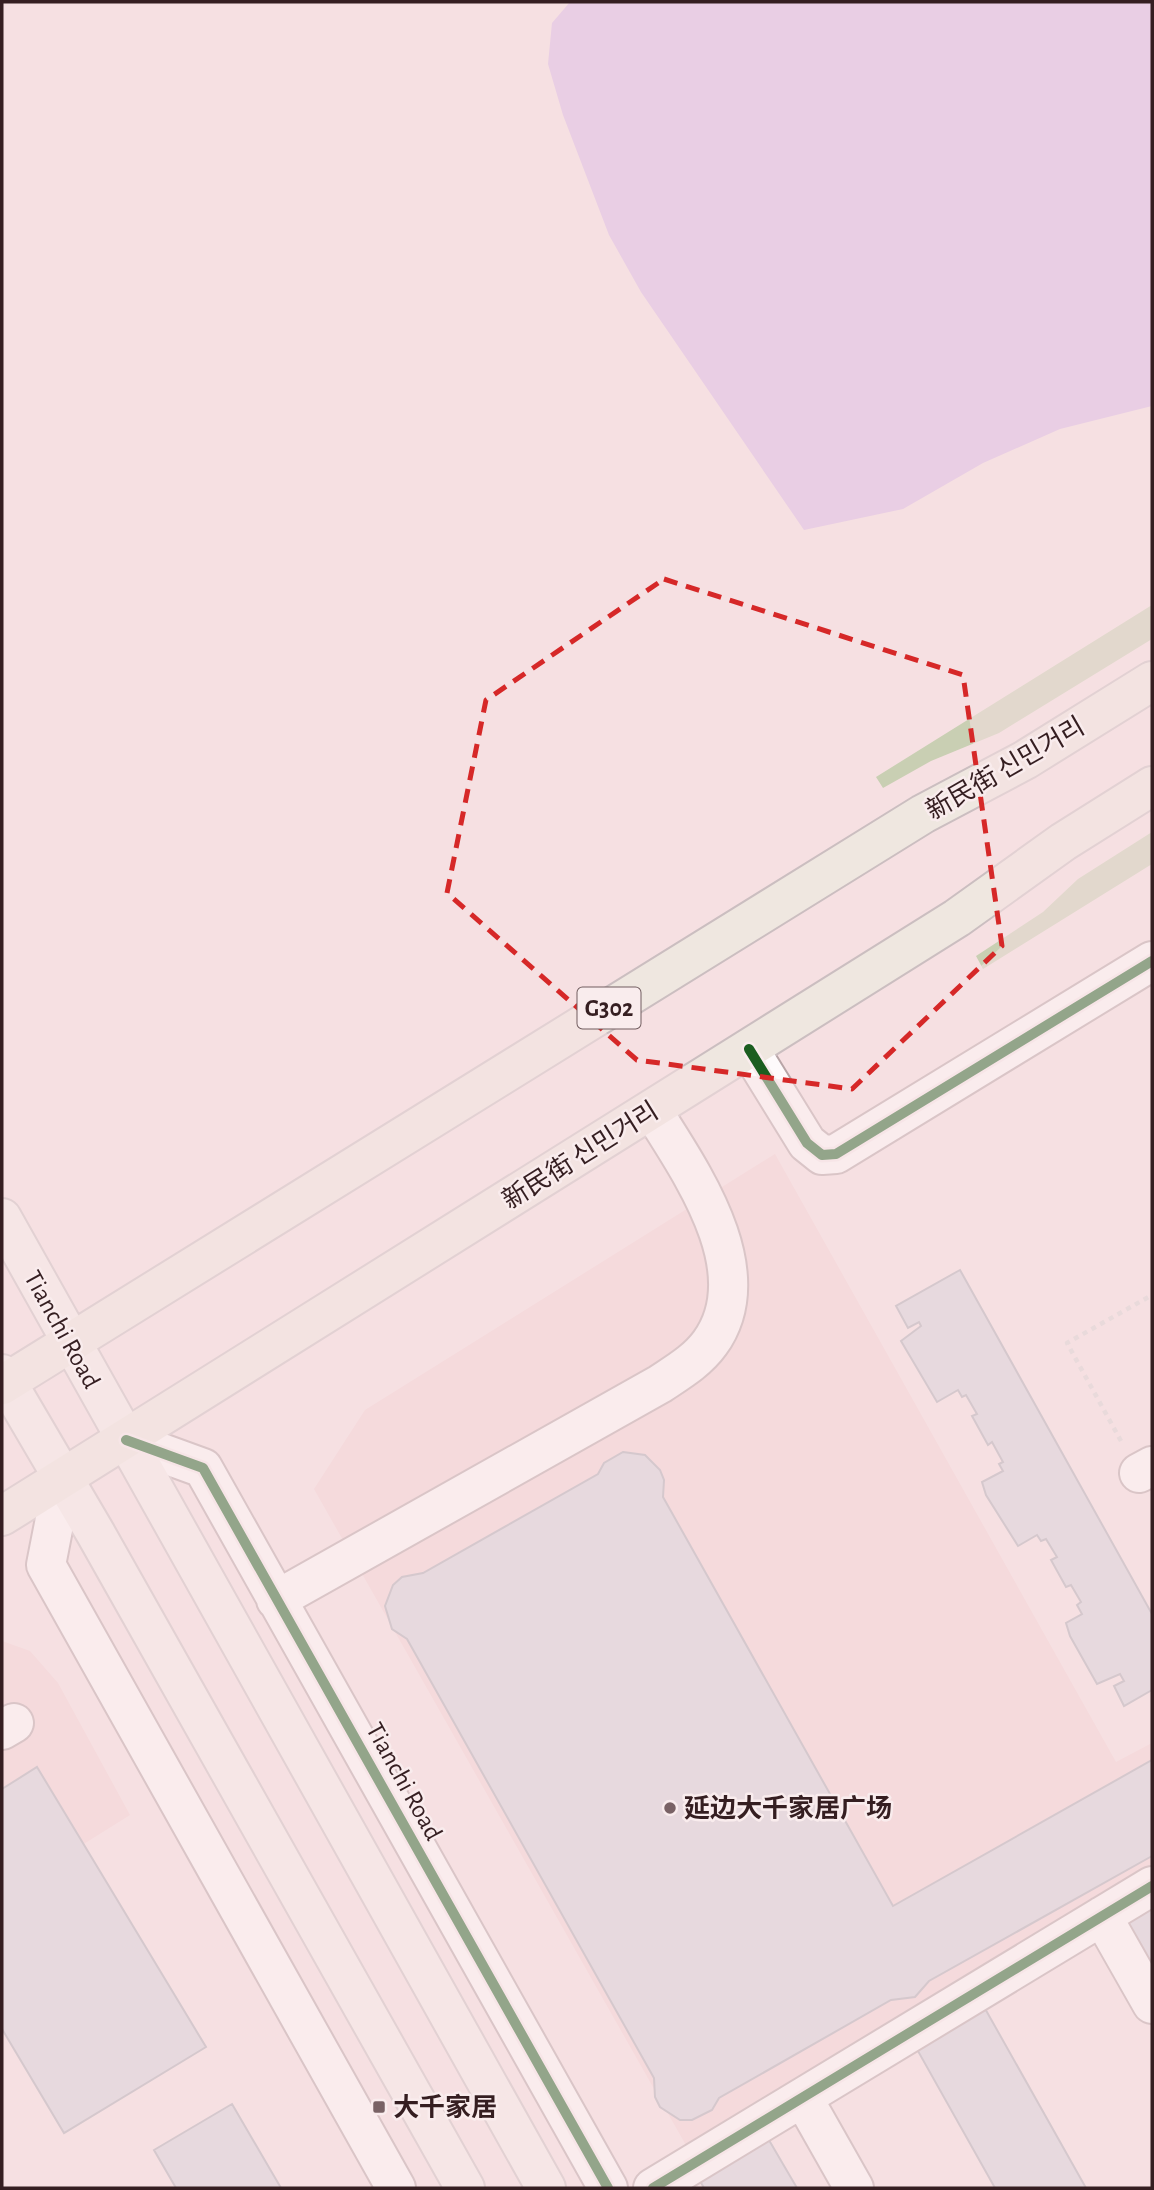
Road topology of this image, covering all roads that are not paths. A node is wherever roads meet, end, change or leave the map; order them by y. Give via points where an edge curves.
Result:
1 (1152, 681) edge
2 (1152, 786) edge
3 (1152, 961) edge
4 (748, 1049) junction
5 (652, 1110) junction
6 (2, 1218) edge
7 (69, 1342) junction
8 (3, 1381) edge
9 (126, 1440) junction
10 (63, 1478) junction
11 (2, 1516) edge
12 (276, 1600) junction
13 (1152, 1886) edge
14 (1102, 1916) junction
15 (1152, 2004) edge
16 (803, 2098) junction
17 (396, 2188) edge
18 (465, 2188) edge
19 (546, 2188) edge
20 (608, 2188) edge
21 (653, 2188) edge
22 (854, 2188) edge

1 - 7 highway, 新民街 신민거리 / G302 via 1026,760 923,814
2 - 4 highway, 新民街 신민거리 via 1063,842 957,918
3 - 4 street via 836,1154 822,1155 807,1143
4 - 5 highway, 新民街 신민거리
5 - 9 highway, 新民街 신민거리
5 - 12 street via 698,1184 722,1245 726,1294 710,1343 660,1384
6 - 7 main road, Tianchi Road
7 - 8 highway, 新民街 신민거리 / G302
7 - 9 main road, Tianchi Road
8 - 10 main road
9 - 10 highway, 新民街 신민거리
9 - 12 street, Tianchi Road via 203,1468
9 - 19 main road, Tianchi Road
10 - 11 highway, 新民街 신민거리
10 - 17 street via 46,1565
10 - 18 main road
12 - 20 street, Tianchi Road
13 - 14 street
14 - 15 street
14 - 16 street
16 - 21 street
16 - 22 street

